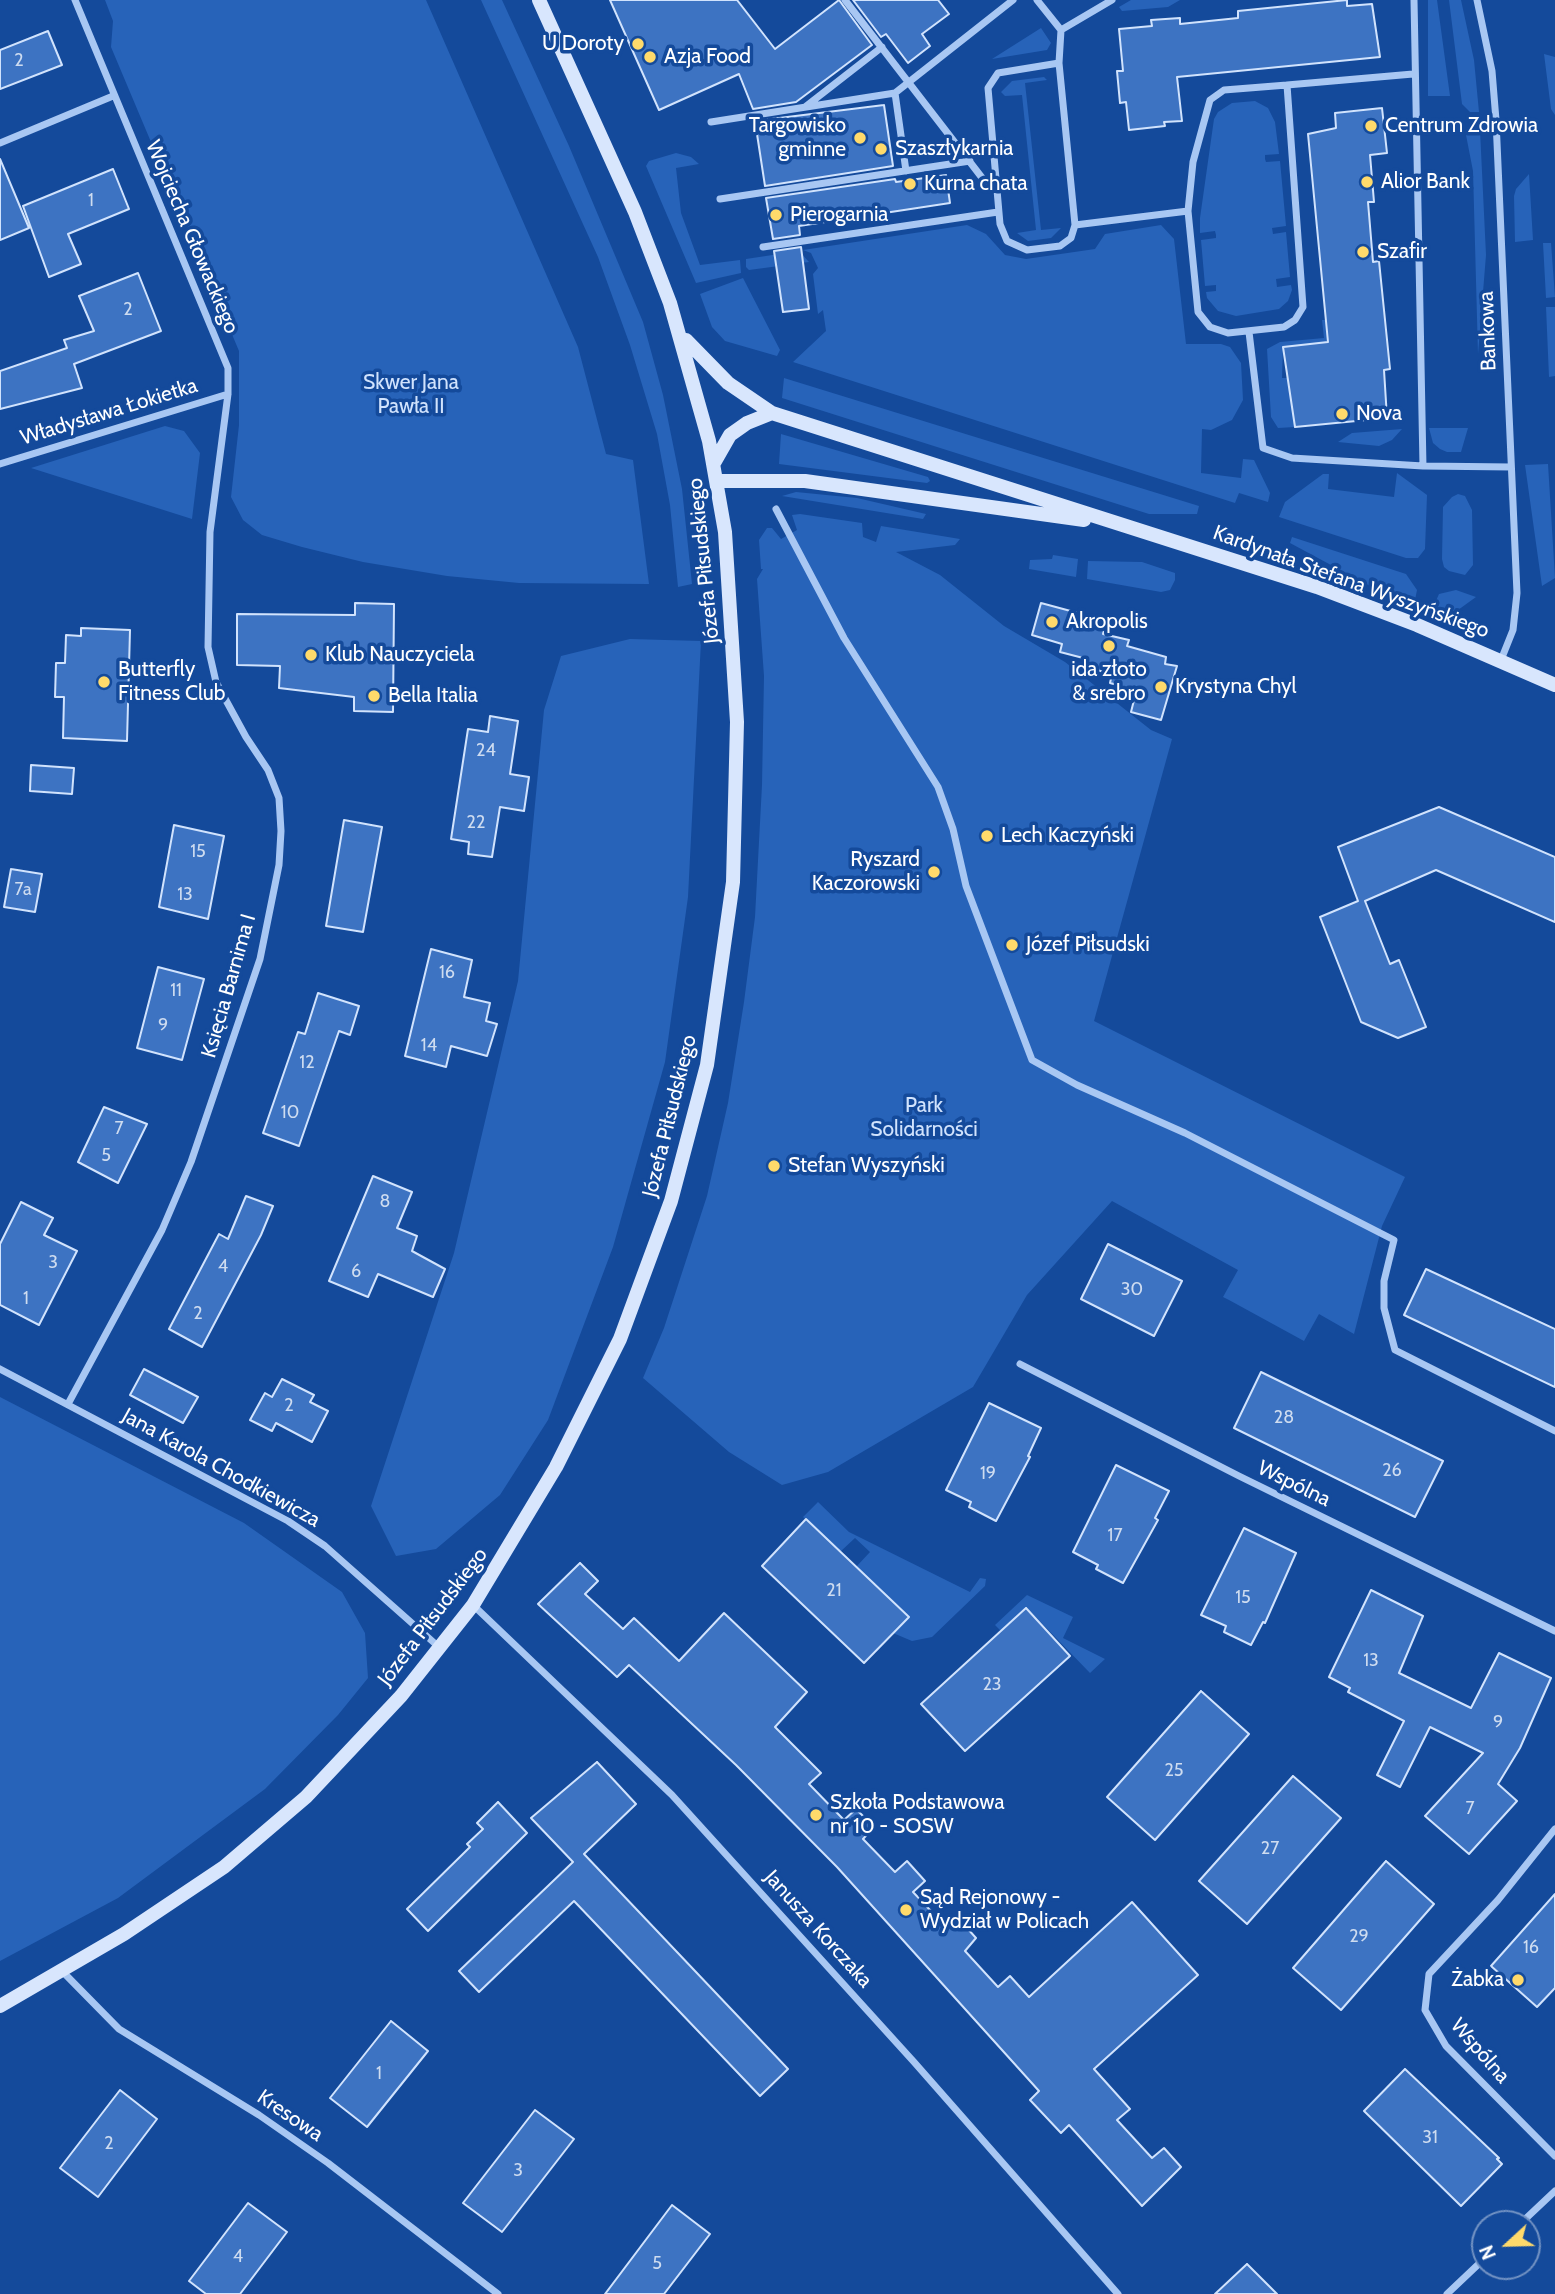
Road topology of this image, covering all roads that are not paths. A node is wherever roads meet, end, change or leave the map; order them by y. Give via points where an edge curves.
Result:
1 (75, 0) edge
2 (539, 0) edge
3 (845, 0) edge
4 (1013, 0) edge
5 (1037, 0) edge
6 (1112, 0) edge
7 (1414, 0) edge
8 (1477, 0) edge
9 (1062, 30) junction
10 (882, 47) junction
11 (1059, 63) junction
12 (1413, 74) junction
13 (909, 82) junction
14 (1286, 85) junction
15 (895, 93) junction
16 (113, 96) junction
17 (803, 108) junction
18 (711, 122) dead end
19 (0, 142) edge
20 (970, 161) junction
21 (906, 171) junction
22 (996, 185) junction
23 (720, 199) dead end
24 (1188, 211) junction
25 (998, 212) junction
26 (1075, 225) junction
27 (763, 247) dead end
28 (679, 329) junction
29 (1249, 332) junction
30 (229, 394) junction
31 (772, 413) junction
32 (0, 464) edge
33 (714, 464) junction
34 (1423, 466) junction
35 (1511, 467) junction
36 (717, 481) junction
37 (776, 509) dead end
38 (1130, 526) junction
39 (1501, 660) junction
40 (1555, 685) edge
41 (1020, 1364) dead end
42 (0, 1369) edge
43 (68, 1404) junction
44 (1555, 1431) edge
45 (473, 1605) junction
46 (1555, 1631) edge
47 (440, 1648) junction
48 (1555, 1829) edge
49 (62, 1971) junction
50 (0, 2006) edge
51 (1555, 2156) edge
52 (1555, 2191) edge
53 (1535, 2210) edge
54 (1471, 2271) edge
55 (498, 2294) edge
56 (1118, 2294) edge
57 (1447, 2294) edge

1 - 16 street, Wojciecha Głowackiego
2 - 28 street, Józefa Piłsudskiego via 635,212
3 - 10 street
4 - 13 street
5 - 9 street
6 - 9 street
7 - 12 street
8 - 35 street, Bankowa via 1492,71 1496,120
9 - 11 street
10 - 13 street
10 - 17 street
11 - 22 street via 1010,69 992,79 987,99
11 - 26 street
12 - 14 street
12 - 34 street
13 - 15 street
13 - 20 street
14 - 24 street via 1224,90 1210,100 1193,162
14 - 29 street via 1303,307 1284,327
15 - 17 street
15 - 21 street
16 - 19 street
16 - 30 street, Wojciecha Głowackiego via 222,351
17 - 18 street
20 - 21 street
20 - 22 street via 982,179
21 - 23 street
22 - 25 street
24 - 26 street
24 - 29 street via 1198,313 1209,327 1227,333
25 - 26 street via 1007,241 1027,250 1060,246 1071,238
25 - 27 street
28 - 31 street, Kardynała Stefana Wyszyńskiego via 712,369
28 - 33 street, Józefa Piłsudskiego
29 - 34 street via 1263,448 1292,458
30 - 32 street, Władysława Łokietka
30 - 43 street, Księcia Barnima I via 210,531 208,648 216,682 279,798 279,865 260,959 191,1162 162,1230
31 - 33 street via 730,435
31 - 38 street, Kardynała Stefana Wyszyńskiego
33 - 36 street, Józefa Piłsudskiego
34 - 35 street
35 - 39 street, Bankowa via 1517,593 1513,630
36 - 38 street, Kardynała Stefana Wyszyńskiego via 805,481
36 - 45 street, Józefa Piłsudskiego via 726,531 735,652 736,822 729,923 706,1065 671,1201 620,1339 556,1467
37 - 44 street via 844,638 938,787 966,886 1032,1060 1394,1240 1384,1281 1384,1308 1395,1350
38 - 39 street, Kardynała Stefana Wyszyńskiego via 1317,587
39 - 40 street, Kardynała Stefana Wyszyńskiego
41 - 46 street, Wspólna
42 - 43 street, Jana Karola Chodkiewicza
43 - 47 street, Jana Karola Chodkiewicza via 297,1528 365,1579
45 - 47 street, Józefa Piłsudskiego
45 - 56 street, Janusza Korczaka via 672,1795
47 - 49 street, Józefa Piłsudskiego via 336,1768 263,1835 183,1897
48 - 51 street, Wspólna via 1498,1900 1429,1974 1425,2010 1446,2046
49 - 50 street, Józefa Piłsudskiego
49 - 55 street, Kresowa via 119,2029 328,2163
52 - 53 street
54 - 57 street

